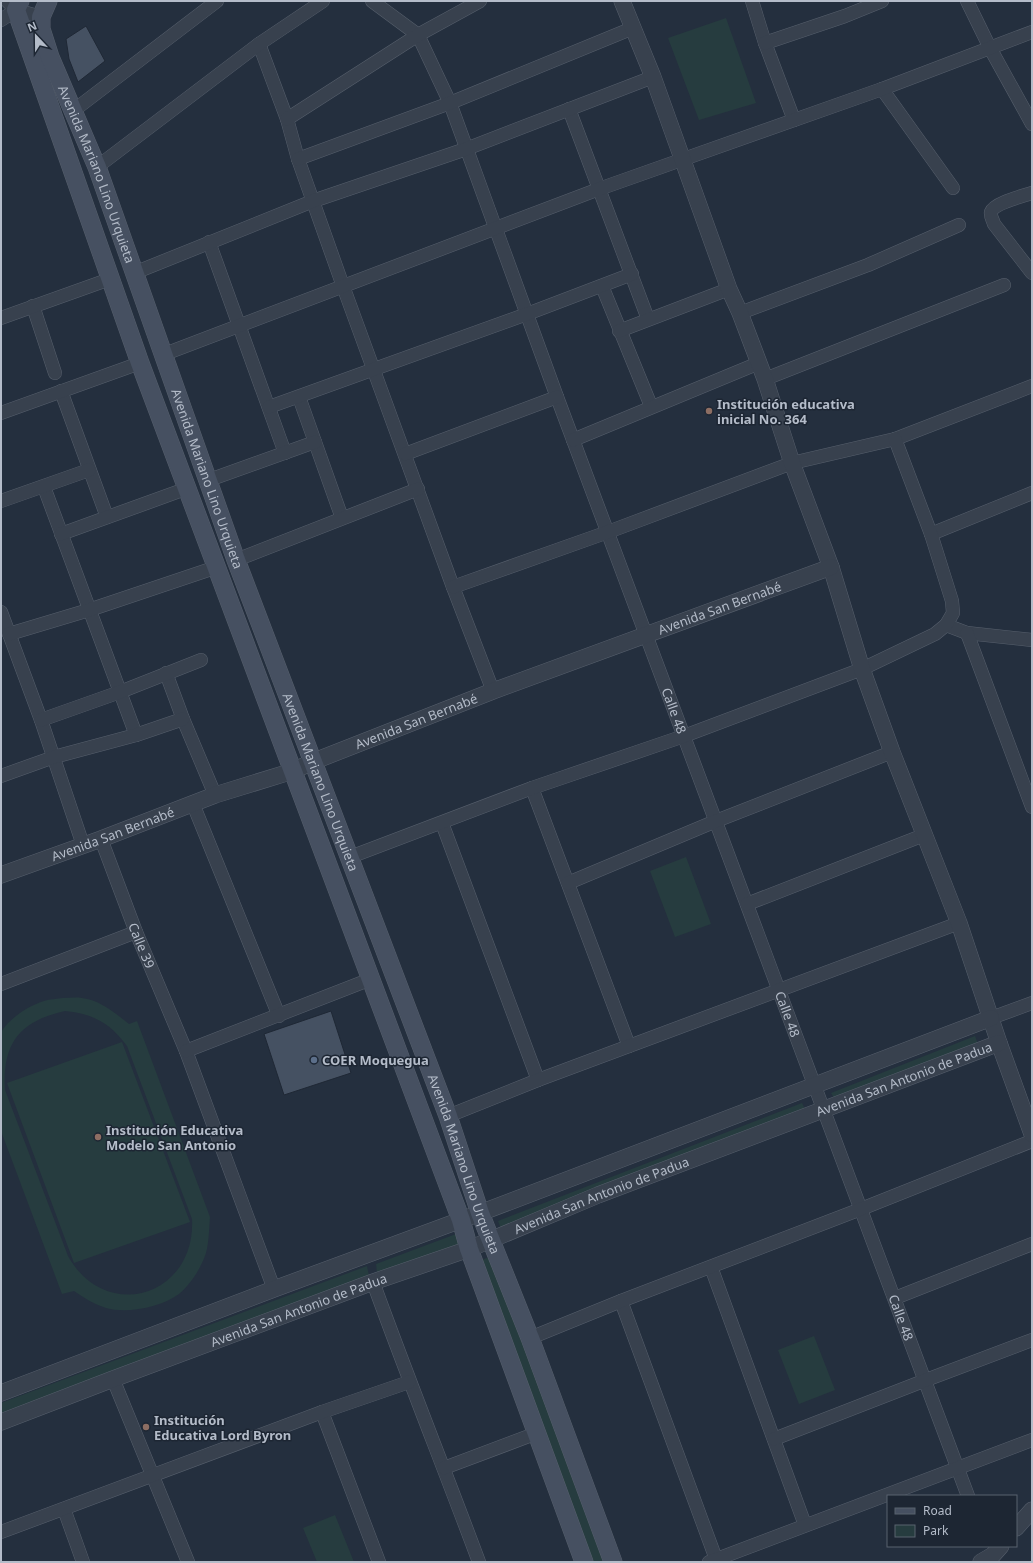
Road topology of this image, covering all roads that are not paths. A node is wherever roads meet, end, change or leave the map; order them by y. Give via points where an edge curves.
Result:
1 (217, 1) edge
2 (323, 1) edge
3 (372, 1) edge
4 (480, 1) edge
5 (622, 1) edge
6 (752, 1) edge
7 (882, 1) edge
8 (967, 1) edge
9 (14, 4) edge
10 (46, 5) edge
11 (1, 20) edge
12 (633, 28) junction
13 (1032, 32) edge
14 (418, 35) junction
15 (765, 43) junction
16 (259, 44) junction
17 (990, 48) junction
18 (654, 77) junction
19 (882, 89) junction
20 (450, 103) junction
21 (570, 109) junction
22 (73, 111) junction
23 (286, 119) junction
24 (794, 120) junction
25 (1031, 121) edge
26 (466, 149) junction
27 (298, 158) junction
28 (683, 159) junction
29 (97, 167) junction
30 (599, 188) junction
31 (953, 188) dead end
32 (1032, 193) edge
33 (313, 201) junction
34 (959, 224) dead end
35 (495, 229) junction
36 (209, 242) junction
37 (134, 273) junction
38 (1032, 273) edge
39 (632, 274) junction
40 (110, 279) junction
41 (1004, 285) dead end
42 (343, 286) junction
43 (602, 286) junction
44 (729, 289) junction
45 (33, 306) junction
46 (740, 313) junction
47 (527, 314) junction
48 (1, 318) edge
49 (648, 319) junction
50 (238, 327) junction
51 (619, 331) junction
52 (162, 355) junction
53 (140, 363) junction
54 (759, 363) junction
55 (374, 370) junction
56 (55, 373) dead end
57 (766, 379) junction
58 (1032, 386) edge
59 (61, 391) junction
60 (298, 397) junction
61 (557, 397) junction
62 (651, 406) junction
63 (269, 407) junction
64 (1, 413) edge
65 (895, 439) junction
66 (573, 440) junction
67 (315, 442) junction
68 (285, 453) junction
69 (405, 454) junction
70 (792, 462) junction
71 (90, 470) junction
72 (209, 480) junction
73 (44, 486) junction
74 (188, 488) junction
75 (418, 489) junction
76 (1032, 493) edge
77 (1, 501) edge
78 (107, 517) junction
79 (342, 518) junction
80 (608, 532) junction
81 (61, 534) junction
82 (931, 534) junction
83 (236, 560) junction
84 (217, 567) junction
85 (831, 567) junction
86 (453, 587) junction
87 (89, 610) junction
88 (1, 612) edge
89 (946, 625) junction
90 (967, 633) junction
91 (9, 634) junction
92 (646, 634) junction
93 (1032, 640) edge
94 (201, 660) dead end
95 (862, 669) junction
96 (166, 673) junction
97 (493, 691) junction
98 (120, 692) junction
99 (183, 719) junction
100 (41, 720) junction
101 (136, 735) junction
102 (684, 736) junction
103 (892, 752) junction
104 (54, 757) junction
105 (312, 762) junction
106 (293, 771) junction
107 (1, 776) edge
108 (532, 788) junction
109 (215, 795) junction
110 (193, 804) junction
111 (1032, 808) edge
112 (716, 821) junction
113 (442, 823) junction
114 (924, 835) junction
115 (101, 839) junction
116 (83, 845) junction
117 (350, 858) junction
118 (1, 874) edge
119 (568, 883) junction
120 (747, 904) junction
121 (959, 923) junction
122 (136, 932) junction
123 (371, 979) junction
124 (1, 984) edge
125 (780, 990) junction
126 (1032, 1003) edge
127 (279, 1016) junction
128 (991, 1018) junction
129 (999, 1043) junction
130 (629, 1046) junction
131 (186, 1051) junction
132 (538, 1080) junction
133 (815, 1085) junction
134 (824, 1109) junction
135 (448, 1116) junction
136 (697, 1131) junction
137 (1032, 1134) edge
138 (1032, 1141) edge
139 (706, 1154) junction
140 (589, 1172) junction
141 (598, 1195) junction
142 (861, 1209) junction
143 (480, 1213) junction
144 (461, 1220) junction
145 (491, 1240) junction
146 (1032, 1244) edge
147 (469, 1249) junction
148 (712, 1267) junction
149 (373, 1282) junction
150 (274, 1289) junction
151 (895, 1298) junction
152 (621, 1300) junction
153 (530, 1338) junction
154 (1032, 1340) edge
155 (113, 1379) junction
156 (926, 1380) junction
157 (409, 1382) junction
158 (1, 1393) edge
159 (322, 1412) junction
160 (1, 1422) edge
161 (537, 1433) junction
162 (774, 1439) junction
163 (1032, 1440) edge
164 (444, 1468) junction
165 (957, 1468) junction
166 (153, 1475) junction
167 (968, 1495) edge
168 (64, 1509) junction
169 (1032, 1510) edge
170 (805, 1525) junction
171 (1017, 1527) edge
172 (1, 1532) edge
173 (712, 1561) edge
174 (84, 1562) edge
175 (188, 1562) edge
176 (379, 1562) edge
177 (479, 1562) edge
178 (584, 1562) edge
179 (613, 1562) edge

1 - 22 street
2 - 16 street
3 - 14 street
4 - 14 street
5 - 12 street
6 - 15 street
7 - 15 street
8 - 17 street
9 - 10 street
9 - 11 street
9 - 40 main road, Avenida Mariano Lino Urquieta
10 - 22 main road, Avenida Mariano Lino Urquieta via 41,29
12 - 18 street
12 - 20 street
13 - 17 street
14 - 20 street, Calle 48
14 - 23 street
15 - 24 street
16 - 23 street
16 - 29 street
17 - 19 street
17 - 25 street
18 - 21 street
18 - 28 street
19 - 24 street
19 - 31 street
20 - 26 street, Calle 48
20 - 27 street
21 - 26 street
21 - 30 street
22 - 29 main road, Avenida Mariano Lino Urquieta
23 - 27 street
24 - 28 street
26 - 33 street
26 - 35 street, Calle 48
27 - 33 street
28 - 30 street
28 - 44 street
29 - 37 main road, Avenida Mariano Lino Urquieta
30 - 35 street
30 - 39 street
32 - 38 street via 999,204 993,208 991,217
33 - 36 street
33 - 42 street
34 - 46 street via 868,265
35 - 42 street
35 - 47 street, Calle 48
36 - 37 street
36 - 50 street
37 - 52 main road, Avenida Mariano Lino Urquieta
39 - 43 street
39 - 49 street
40 - 45 street
40 - 53 main road, Avenida Mariano Lino Urquieta
41 - 57 street
42 - 50 street
42 - 55 street
43 - 47 street
43 - 51 street
44 - 46 street
44 - 49 street
45 - 48 street
45 - 56 street
46 - 54 street
47 - 55 street
47 - 61 street, Calle 48
49 - 51 street
50 - 52 street
50 - 63 street
51 - 62 street
52 - 72 main road, Avenida Mariano Lino Urquieta
53 - 59 street
53 - 74 main road, Avenida Mariano Lino Urquieta
54 - 57 street
54 - 62 street
55 - 60 street
55 - 69 street
57 - 70 street
58 - 65 street
59 - 64 street
59 - 71 street
60 - 63 street
60 - 67 street
61 - 66 street, Calle 48
61 - 69 street
62 - 66 street
63 - 68 street
65 - 70 street
65 - 82 street
66 - 80 street, Calle 48
67 - 68 street
67 - 79 street
68 - 72 street
69 - 75 street
70 - 80 street
70 - 85 street
71 - 73 street
71 - 78 street
72 - 83 main road, Avenida Mariano Lino Urquieta
73 - 77 street
73 - 81 street
74 - 78 street
74 - 84 main road, Avenida Mariano Lino Urquieta
75 - 79 street
75 - 86 street
76 - 82 street
78 - 81 street
79 - 83 street
80 - 86 street
80 - 92 street, Calle 48
81 - 87 street
82 - 89 street via 952,601 953,613
83 - 105 main road, Avenida Mariano Lino Urquieta
84 - 87 street
84 - 106 main road, Avenida Mariano Lino Urquieta
85 - 92 street, Avenida San Bernabé
85 - 95 street
86 - 97 street
87 - 91 street
87 - 98 street
88 - 91 street
89 - 90 street
89 - 95 street via 935,634
90 - 93 street
90 - 111 street
91 - 100 street
92 - 97 street, Avenida San Bernabé
92 - 102 street, Calle 48
94 - 96 street
95 - 102 street
95 - 103 street
96 - 98 street
96 - 99 street
97 - 105 street, Avenida San Bernabé
98 - 100 street
98 - 101 street
99 - 101 street
99 - 109 street
100 - 104 street
101 - 104 street
102 - 108 street
102 - 112 street, Calle 48
103 - 112 street
103 - 114 street
104 - 107 street
104 - 116 street
105 - 106 street, Avenida San Bernabé
105 - 117 main road, Avenida Mariano Lino Urquieta
106 - 109 street, Avenida San Bernabé
106 - 123 main road, Avenida Mariano Lino Urquieta
108 - 113 street
108 - 119 street
109 - 110 street, Avenida San Bernabé
110 - 115 street, Avenida San Bernabé
110 - 127 street
112 - 119 street
112 - 120 street, Calle 48
113 - 117 street
113 - 132 street
114 - 120 street
114 - 121 street
115 - 116 street, Avenida San Bernabé
115 - 122 street, Calle 39
116 - 118 street, Avenida San Bernabé
117 - 135 main road, Avenida Mariano Lino Urquieta
119 - 130 street
120 - 125 street, Calle 48
121 - 125 street
121 - 128 street
122 - 124 street
122 - 131 street, Calle 39
123 - 127 street
123 - 144 main road, Avenida Mariano Lino Urquieta
125 - 130 street
125 - 133 street, Calle 48
126 - 128 street
127 - 131 street
128 - 129 street
128 - 133 street, Avenida San Antonio de Padua
129 - 134 street, Avenida San Antonio de Padua
129 - 137 street
130 - 132 street
131 - 150 street, Calle 39
132 - 135 street
133 - 134 street, Calle 48
133 - 136 street, Avenida San Antonio de Padua
134 - 139 street, Avenida San Antonio de Padua
134 - 142 street, Calle 48
135 - 143 main road, Avenida Mariano Lino Urquieta
136 - 139 street
136 - 140 street, Avenida San Antonio de Padua
138 - 142 street
139 - 141 street, Avenida San Antonio de Padua
140 - 141 street
140 - 143 street, Avenida San Antonio de Padua
141 - 145 street, Avenida San Antonio de Padua
142 - 148 street
142 - 151 street, Calle 48
143 - 144 street, Avenida San Antonio de Padua
143 - 145 main road, Avenida Mariano Lino Urquieta
144 - 147 main road, Avenida Mariano Lino Urquieta
144 - 150 street, Avenida San Antonio de Padua
145 - 147 street, Avenida San Antonio de Padua
145 - 153 main road, Avenida Mariano Lino Urquieta
146 - 151 street
147 - 149 street, Avenida San Antonio de Padua
147 - 161 main road, Avenida Mariano Lino Urquieta
148 - 152 street
148 - 162 street
149 - 155 street, Avenida San Antonio de Padua
149 - 157 street
150 - 158 street, Avenida San Antonio de Padua
151 - 156 street, Calle 48
152 - 153 street
152 - 173 street
153 - 179 main road, Avenida Mariano Lino Urquieta
154 - 156 street
155 - 160 street, Avenida San Antonio de Padua
155 - 166 street
156 - 162 street
156 - 165 street, Calle 48
157 - 159 street
157 - 164 street
159 - 166 street
159 - 176 street
161 - 164 street
161 - 178 main road, Avenida Mariano Lino Urquieta
162 - 170 street
163 - 165 street
164 - 177 street
165 - 167 street, Calle 48
165 - 170 street
166 - 168 street
166 - 175 street
168 - 172 street
168 - 174 street
169 - 171 street
170 - 173 street

